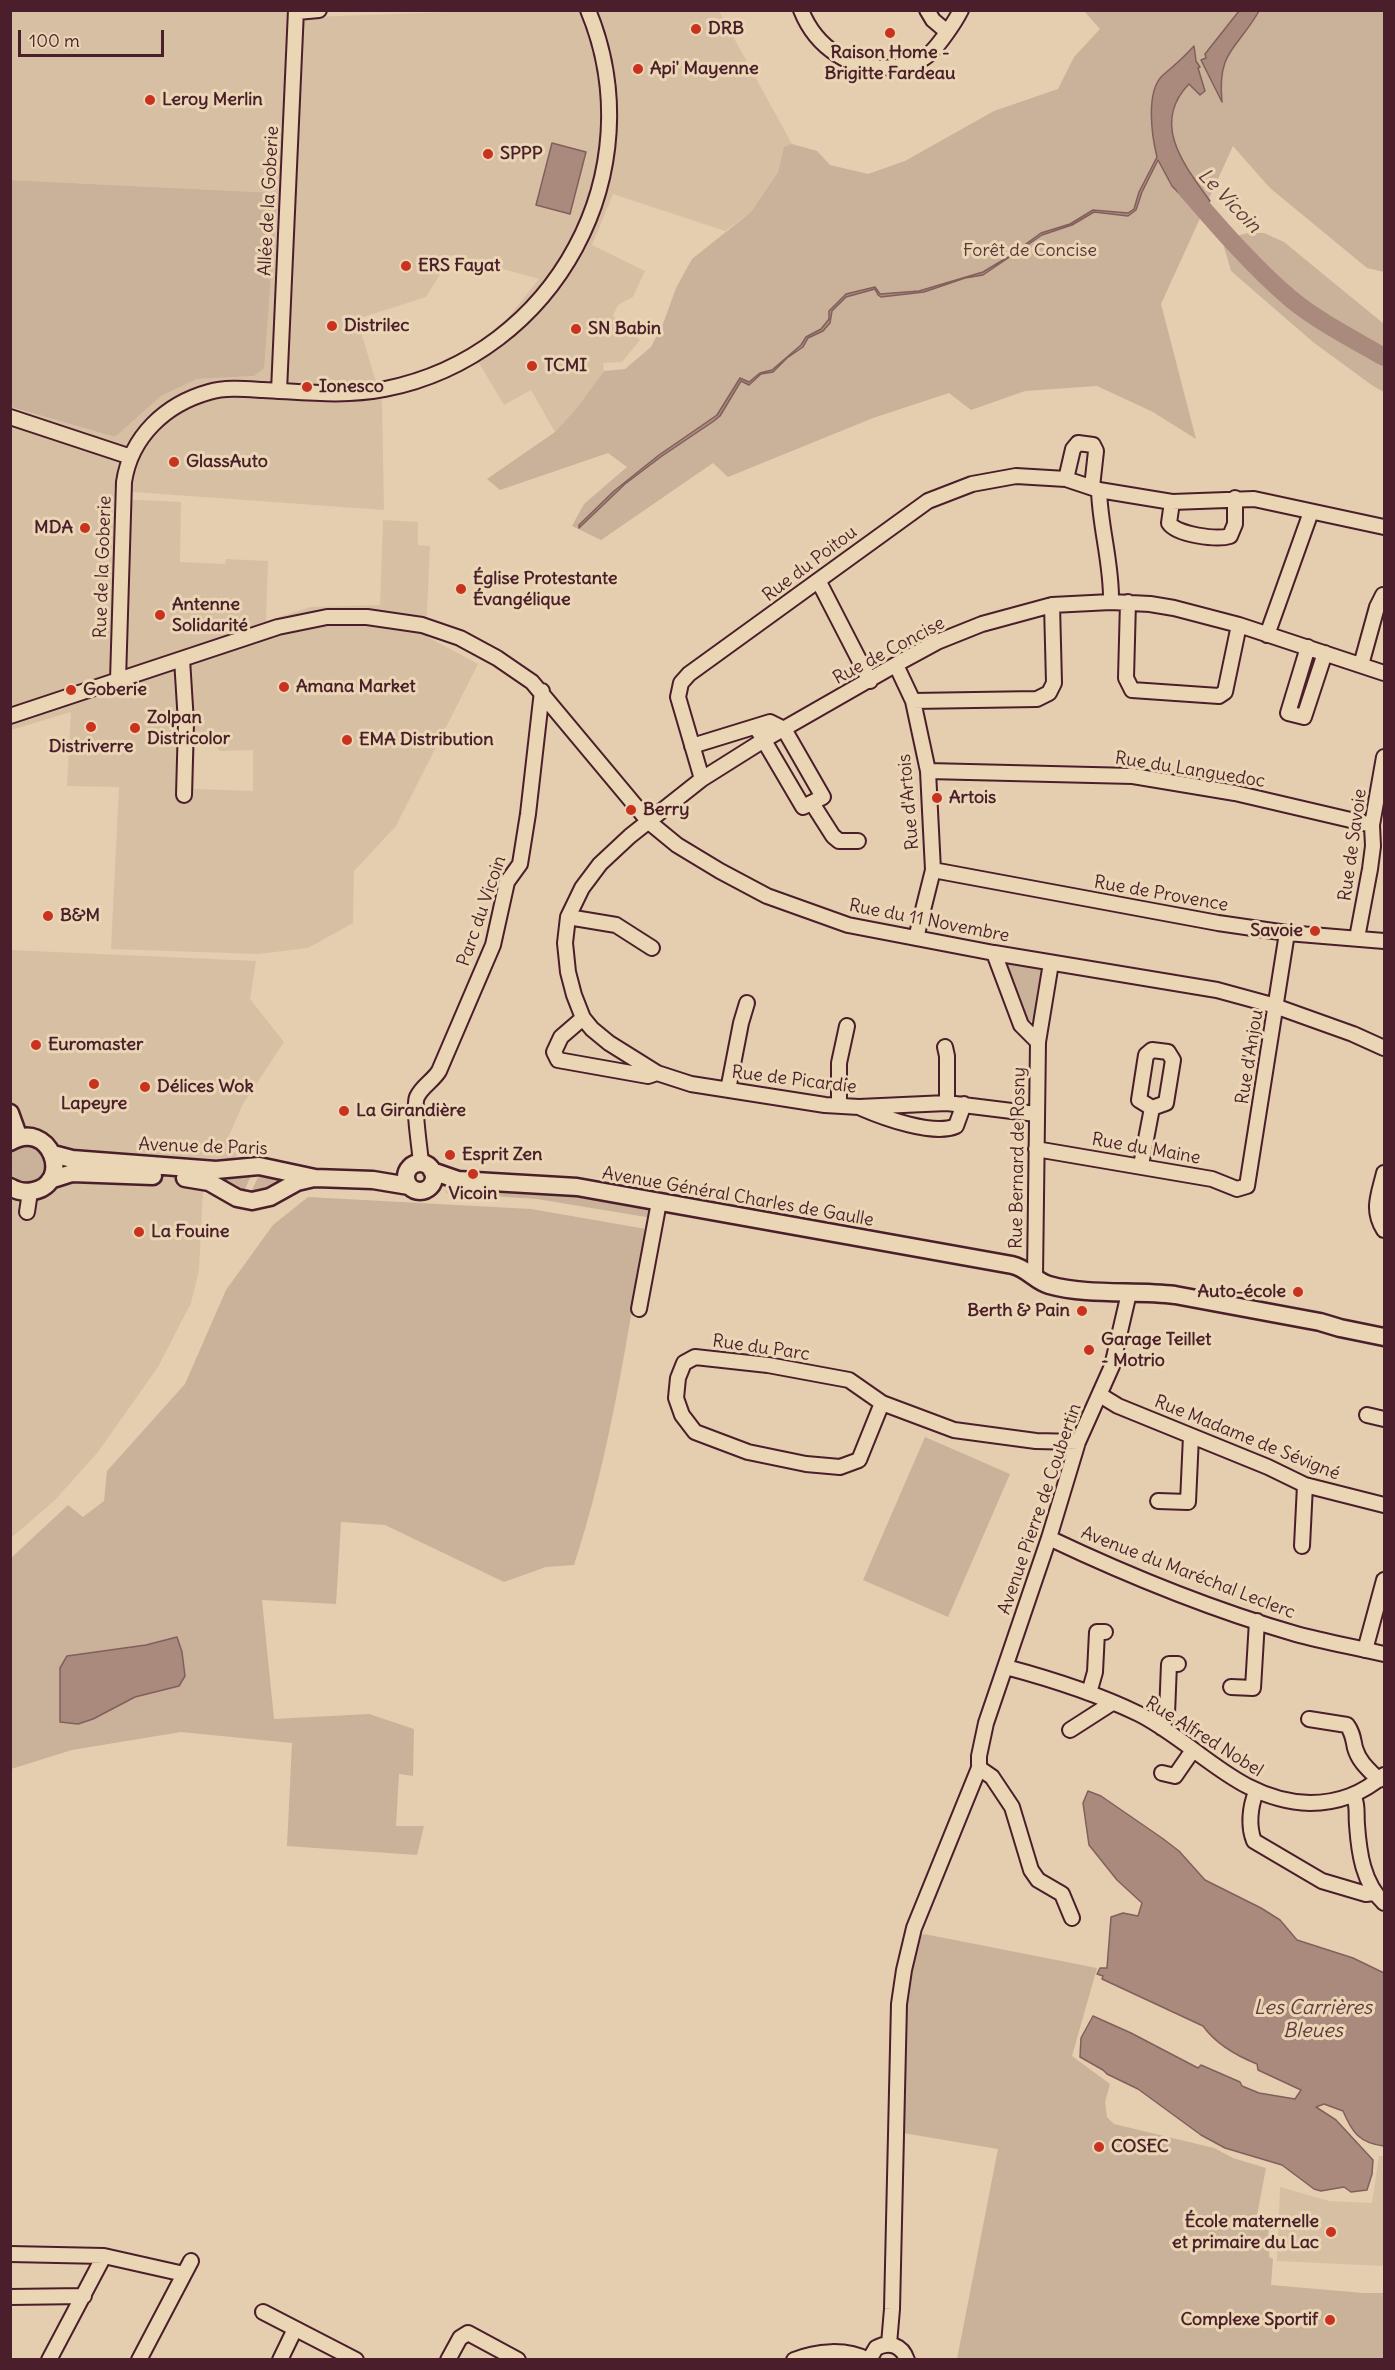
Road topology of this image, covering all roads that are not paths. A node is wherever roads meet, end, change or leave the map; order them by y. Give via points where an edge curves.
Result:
1 (319, 10) edge
2 (588, 10) edge
3 (801, 10) edge
4 (927, 10) edge
5 (961, 10) edge
6 (297, 11) edge
7 (946, 31) junction
8 (279, 391) junction
9 (10, 417) edge
10 (130, 457) junction
11 (1066, 479) junction
12 (1096, 488) junction
13 (1235, 498) junction
14 (1172, 502) junction
15 (1311, 513) junction
16 (1384, 527) edge
17 (819, 582) junction
18 (1383, 595) dead end
19 (1111, 602) junction
20 (1128, 602) junction
21 (1052, 605) junction
22 (1239, 625) junction
23 (1267, 635) junction
24 (1308, 647) junction
25 (1325, 653) junction
26 (182, 658) junction
27 (896, 665) junction
28 (1361, 665) junction
29 (1384, 673) edge
30 (118, 680) junction
31 (870, 681) junction
32 (542, 692) junction
33 (913, 701) junction
34 (10, 716) edge
35 (756, 727) junction
36 (784, 729) junction
37 (764, 740) junction
38 (692, 746) junction
39 (1384, 757) edge
40 (928, 771) junction
41 (702, 779) junction
42 (184, 795) dead end
43 (812, 803) junction
44 (649, 822) junction
45 (1372, 825) junction
46 (858, 841) dead end
47 (933, 870) junction
48 (568, 917) junction
49 (1287, 933) junction
50 (916, 938) junction
51 (1357, 938) junction
52 (1384, 941) edge
53 (652, 948) dead end
54 (993, 953) junction
55 (1051, 963) junction
56 (747, 1003) dead end
57 (1276, 1007) junction
58 (584, 1018) junction
59 (847, 1026) dead end
60 (1038, 1042) junction
61 (945, 1047) dead end
62 (1384, 1048) edge
63 (657, 1073) junction
64 (728, 1090) junction
65 (947, 1103) junction
66 (964, 1104) junction
67 (839, 1106) junction
68 (859, 1107) junction
69 (1152, 1108) dead end
70 (10, 1113) edge
71 (1036, 1114) junction
72 (15, 1140) edge
73 (1036, 1149) junction
74 (53, 1154) junction
75 (1141, 1165) junction
76 (1384, 1173) edge
77 (420, 1175) junction
78 (315, 1178) junction
79 (50, 1180) junction
80 (1247, 1186) joint
81 (10, 1187) edge
82 (30, 1192) junction
83 (658, 1205) junction
84 (27, 1212) dead end
85 (1384, 1230) edge
86 (1035, 1276) junction
87 (1129, 1293) junction
88 (639, 1308) dead end
89 (1384, 1336) edge
90 (1384, 1345) edge
91 (1100, 1395) junction
92 (882, 1403) junction
93 (1367, 1415) dead end
94 (1384, 1419) edge
95 (1191, 1436) junction
96 (1078, 1442) junction
97 (1305, 1485) junction
98 (1158, 1501) dead end
99 (1384, 1505) edge
100 (1049, 1538) junction
101 (1302, 1546) dead end
102 (1384, 1580) edge
103 (1257, 1621) junction
104 (1105, 1632) dead end
105 (1365, 1650) junction
106 (1384, 1654) edge
107 (1178, 1664) dead end
108 (1006, 1667) junction
109 (1231, 1687) dead end
110 (1089, 1693) junction
111 (1112, 1703) junction
112 (1309, 1719) dead end
113 (1162, 1728) junction
114 (1070, 1730) dead end
115 (1193, 1750) junction
116 (979, 1768) junction
117 (1162, 1773) dead end
118 (1382, 1778) edge
119 (1256, 1792) junction
120 (1353, 1797) junction
121 (1373, 1893) junction
122 (1384, 1903) edge
123 (1072, 1918) dead end
124 (10, 2254) edge
125 (104, 2256) junction
126 (191, 2261) dead end
127 (184, 2274) junction
128 (84, 2296) junction
129 (10, 2297) edge
130 (263, 2312) dead end
131 (295, 2329) junction
132 (889, 2344) junction
133 (49, 2360) edge
134 (139, 2360) edge
135 (280, 2360) edge
136 (356, 2360) edge
137 (448, 2360) edge
138 (518, 2360) edge
139 (794, 2360) edge
140 (868, 2360) edge
141 (907, 2360) edge

1 - 6 street, Allée de la Goberie
2 - 8 street, Rue de la Goberie via 606,78 606,161 584,231 544,294 489,345 425,377 366,391
3 - 7 street via 807,26 825,46 850,62 877,69 903,66 924,58 938,46
4 - 7 street
5 - 7 street
6 - 8 street, Allée de la Goberie
8 - 10 street, Rue de la Goberie via 218,390 180,403 146,431
9 - 10 street
10 - 30 street, Rue de la Goberie via 124,482
11 - 12 street, Rue du Poitou
11 - 12 street via 1072,449 1078,443 1093,445
11 - 17 street, Rue du Poitou via 1016,476 972,484 942,495 879,535
12 - 14 street, Rue du Poitou
12 - 19 street via 1112,576
13 - 14 street, Rue du Poitou
13 - 14 street via 1235,524 1230,536 1221,539 1173,529 1169,524
13 - 15 street, Rue du Poitou
15 - 16 street, Rue du Poitou
15 - 23 street
17 - 31 street
17 - 38 street, Rue du Poitou via 681,683 678,697
18 - 28 street
19 - 20 street, Rue de Concise
19 - 21 street, Rue de Concise
20 - 22 street, Rue de Concise via 1174,608
20 - 22 street via 1126,678 1132,690 1219,696 1225,692
21 - 27 street, Rue de Concise via 982,624
21 - 33 street via 1054,683 1049,693 1037,699
22 - 23 street, Rue de Concise
23 - 24 street, Rue de Concise
24 - 25 street, Rue de Concise
24 - 25 street via 1288,713 1304,717
25 - 28 street, Rue de Concise
26 - 30 street, Rue du 11 Novembre
26 - 32 street, Rue du 11 Novembre via 278,627 327,617 367,617 422,625 460,638 517,671
26 - 42 street via 186,723
27 - 31 street, Rue de Concise
27 - 33 street, Rue d'Artois
28 - 29 street, Rue de Concise
30 - 34 street, Rue du 11 Novembre
31 - 36 street, Rue de Concise
32 - 44 street, Rue du 11 Novembre
32 - 77 street, Parc du Vicoin via 520,864 505,890 493,945 439,1071 416,1100
33 - 40 street, Rue d'Artois
35 - 36 street via 770,722
35 - 37 street
35 - 38 street
36 - 37 street, Rue de Concise
36 - 43 street via 823,797
37 - 41 street, Rue de Concise
37 - 43 street via 803,807
38 - 41 street, Rue du Poitou
39 - 45 street, Rue de Savoie
40 - 45 street, Rue du Languedoc via 1133,777 1235,793
40 - 47 street, Rue d'Artois
41 - 44 street, Rue de Concise
43 - 46 street via 838,841
44 - 48 street, Rue de Picardie via 600,864 582,888
44 - 50 street, Rue du 11 Novembre via 677,844 767,896 848,925
45 - 51 street, Rue de Savoie via 1373,846
47 - 49 street, Rue de Provence
47 - 50 street, Rue d'Artois
48 - 53 street via 616,925
48 - 58 street, Rue de Picardie via 568,972
49 - 51 street, Rue de Provence
49 - 57 street, Rue d'Anjou
50 - 54 street, Rue du 11 Novembre
51 - 52 street, Rue de Provence
54 - 55 street, Rue du 11 Novembre
54 - 60 street, Rue Bernard de Rosny via 1021,1025
55 - 57 street, Rue du 11 Novembre via 1217,990
55 - 60 street, Rue Bernard de Rosny
56 - 64 street
57 - 62 street, Rue du 11 Novembre
57 - 80 street, Rue d'Anjou
58 - 63 street, Rue de Picardie via 609,1043
58 - 63 street, Rue de Picardie via 555,1045 558,1060 648,1076
59 - 67 street via 839,1064
60 - 71 street, Rue Bernard de Rosny
61 - 65 street
63 - 64 street, Rue de Picardie
64 - 67 street, Rue de Picardie
65 - 66 street, Rue de Picardie
65 - 68 street, Rue de Picardie
66 - 68 street via 956,1126 947,1130 894,1120
66 - 71 street, Rue de Picardie
67 - 68 street, Rue de Picardie
69 - 75 street
70 - 72 main road
71 - 73 street, Rue Bernard de Rosny
72 - 74 main road via 33,1137
73 - 75 street, Rue du Maine
73 - 86 street, Rue Bernard de Rosny
74 - 78 main road, Avenue de Paris via 72,1160 204,1170 259,1166
74 - 79 main road
75 - 80 street, Rue du Maine via 1237,1188
76 - 85 street via 1376,1216
77 - 78 main road, Avenue de Paris via 373,1180
77 - 83 main road, Avenue Général Charles de Gaulle via 577,1187
78 - 79 main road, Avenue de Paris via 252,1201 237,1198 204,1180 72,1173
79 - 82 main road
81 - 82 main road
82 - 84 street
83 - 86 main road, Avenue Général Charles de Gaulle via 1012,1265
83 - 88 street
86 - 87 main road, Avenue Général Charles de Gaulle via 1117,1284
87 - 89 main road, Avenue Général Charles de Gaulle via 1174,1295
87 - 90 main road, Avenue Général Charles de Gaulle via 1142,1301
87 - 91 street, Avenue Pierre de Coubertin via 1118,1346
91 - 95 street, Rue Madame de Sévigné
91 - 96 street, Avenue Pierre de Coubertin
92 - 92 street, Rue du Parc via 849,1380 695,1357 684,1363 676,1398 682,1415 695,1432 748,1452 840,1467 859,1460
92 - 96 street, Rue du Parc via 954,1430 1036,1441
93 - 94 street
95 - 97 street, Rue Madame de Sévigné
95 - 98 street via 1188,1502
96 - 100 street, Avenue Pierre de Coubertin
97 - 99 street, Rue Madame de Sévigné
97 - 101 street
100 - 103 street, Avenue du Maréchal Leclerc
100 - 108 street, Avenue Pierre de Coubertin
102 - 105 street
103 - 105 street, Avenue du Maréchal Leclerc
103 - 109 street via 1252,1688
104 - 110 street via 1098,1632
105 - 106 street, Avenue du Maréchal Leclerc
107 - 113 street via 1169,1664 1167,1714
108 - 110 street, Rue Alfred Nobel
108 - 116 street, Avenue Pierre de Coubertin via 984,1730
110 - 111 street, Rue Alfred Nobel
111 - 113 street, Rue Alfred Nobel
111 - 114 street
112 - 118 street via 1347,1725 1363,1765
113 - 115 street, Rue Alfred Nobel
115 - 117 street via 1175,1776
115 - 119 street, Rue Alfred Nobel
116 - 123 street via 992,1777 1012,1807 1030,1870 1038,1880 1062,1894
116 - 132 street, Avenue Pierre de Coubertin via 914,1928 904,1970 899,2004
118 - 120 street
119 - 120 street, Rue Alfred Nobel via 1303,1803
119 - 121 street via 1251,1805 1254,1841 1322,1881
120 - 121 street via 1361,1852
121 - 122 street
124 - 125 street
125 - 127 street
125 - 128 street
126 - 127 street
127 - 134 street
128 - 129 street
128 - 133 street
130 - 131 street
131 - 135 street
131 - 136 street
132 - 140 street via 876,2348
132 - 141 street via 901,2349
137 - 138 street via 460,2338 468,2333
139 - 140 street via 816,2352

